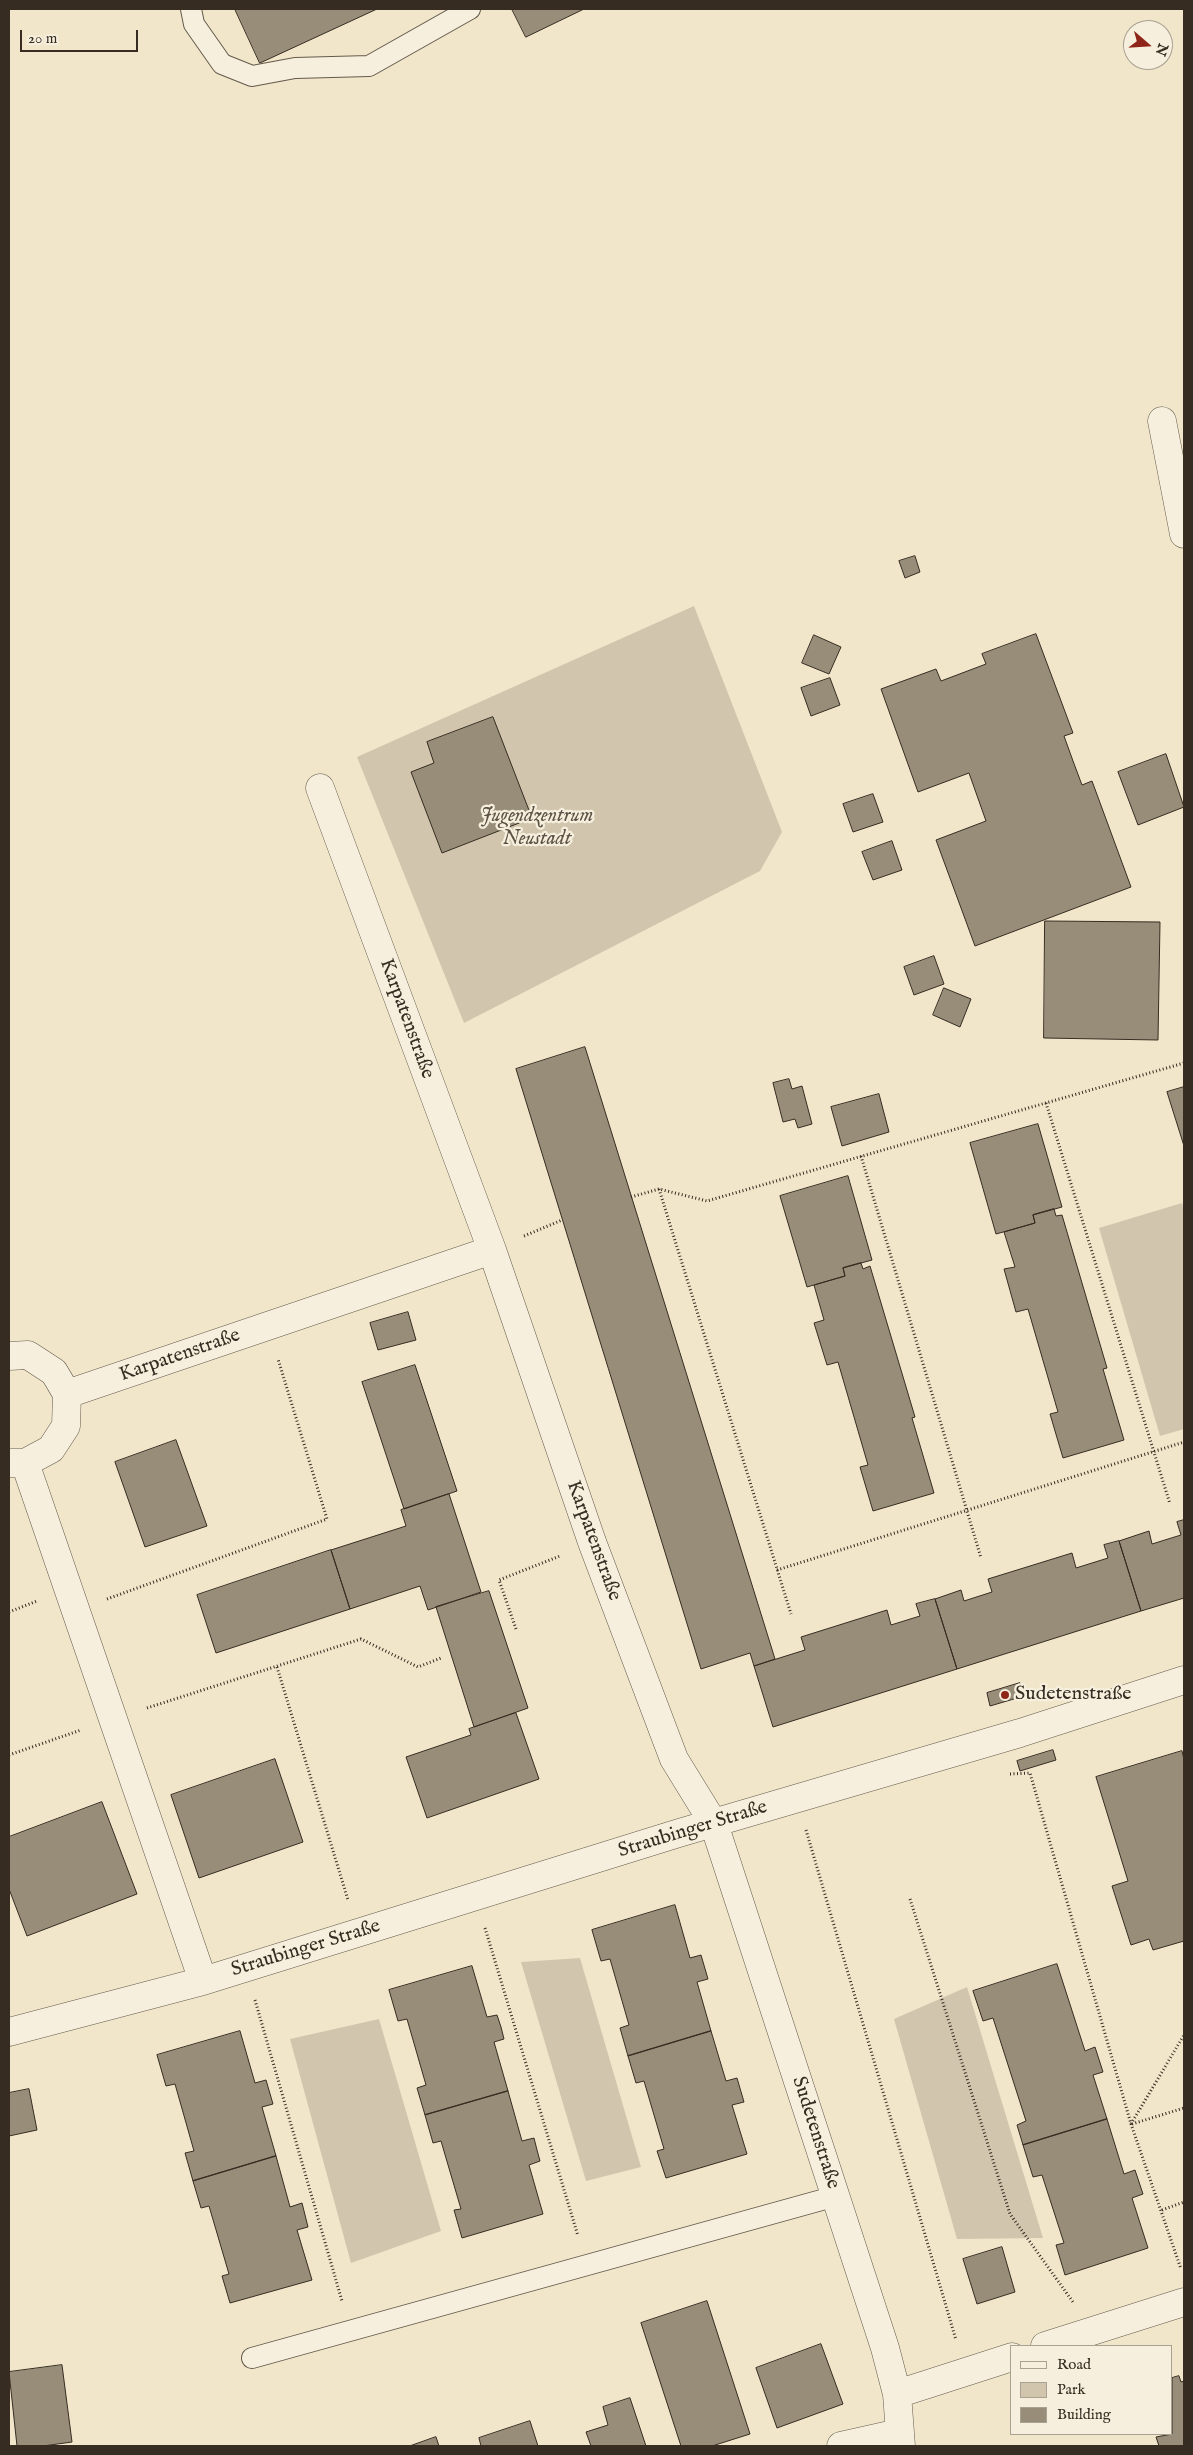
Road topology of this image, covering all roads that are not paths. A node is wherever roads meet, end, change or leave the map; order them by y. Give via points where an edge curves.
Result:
1 (190, 9) edge
2 (470, 9) edge
3 (1162, 420) dead end
4 (1184, 534) edge
5 (320, 788) dead end
6 (492, 1250) junction
7 (9, 1356) edge
8 (67, 1394) junction
9 (17, 1463) edge
10 (1184, 1680) edge
11 (714, 1824) junction
12 (203, 1981) junction
13 (9, 2032) edge
14 (836, 2196) junction
15 (1184, 2302) edge
16 (1048, 2345) edge
17 (252, 2358) dead end
18 (1010, 2358) edge
19 (897, 2394) junction
20 (900, 2440) edge
21 (841, 2446) edge

1 - 2 lane via 194,24 222,64 252,76 296,68 370,66
3 - 4 street
5 - 6 street, Karpatenstraße
6 - 8 street, Karpatenstraße
6 - 11 street, Karpatenstraße via 592,1542 674,1759
7 - 8 street via 28,1356 54,1372
8 - 9 street via 66,1426 50,1449
9 - 12 street via 76,1610
10 - 11 street, Straubinger Straße via 1020,1733
11 - 12 street, Straubinger Straße
11 - 14 street, Sudetenstraße
12 - 13 street, Straubinger Straße
14 - 17 lane
14 - 19 street, Sudetenstraße
15 - 16 street
18 - 19 street
19 - 20 street, Sudetenstraße
20 - 21 street

